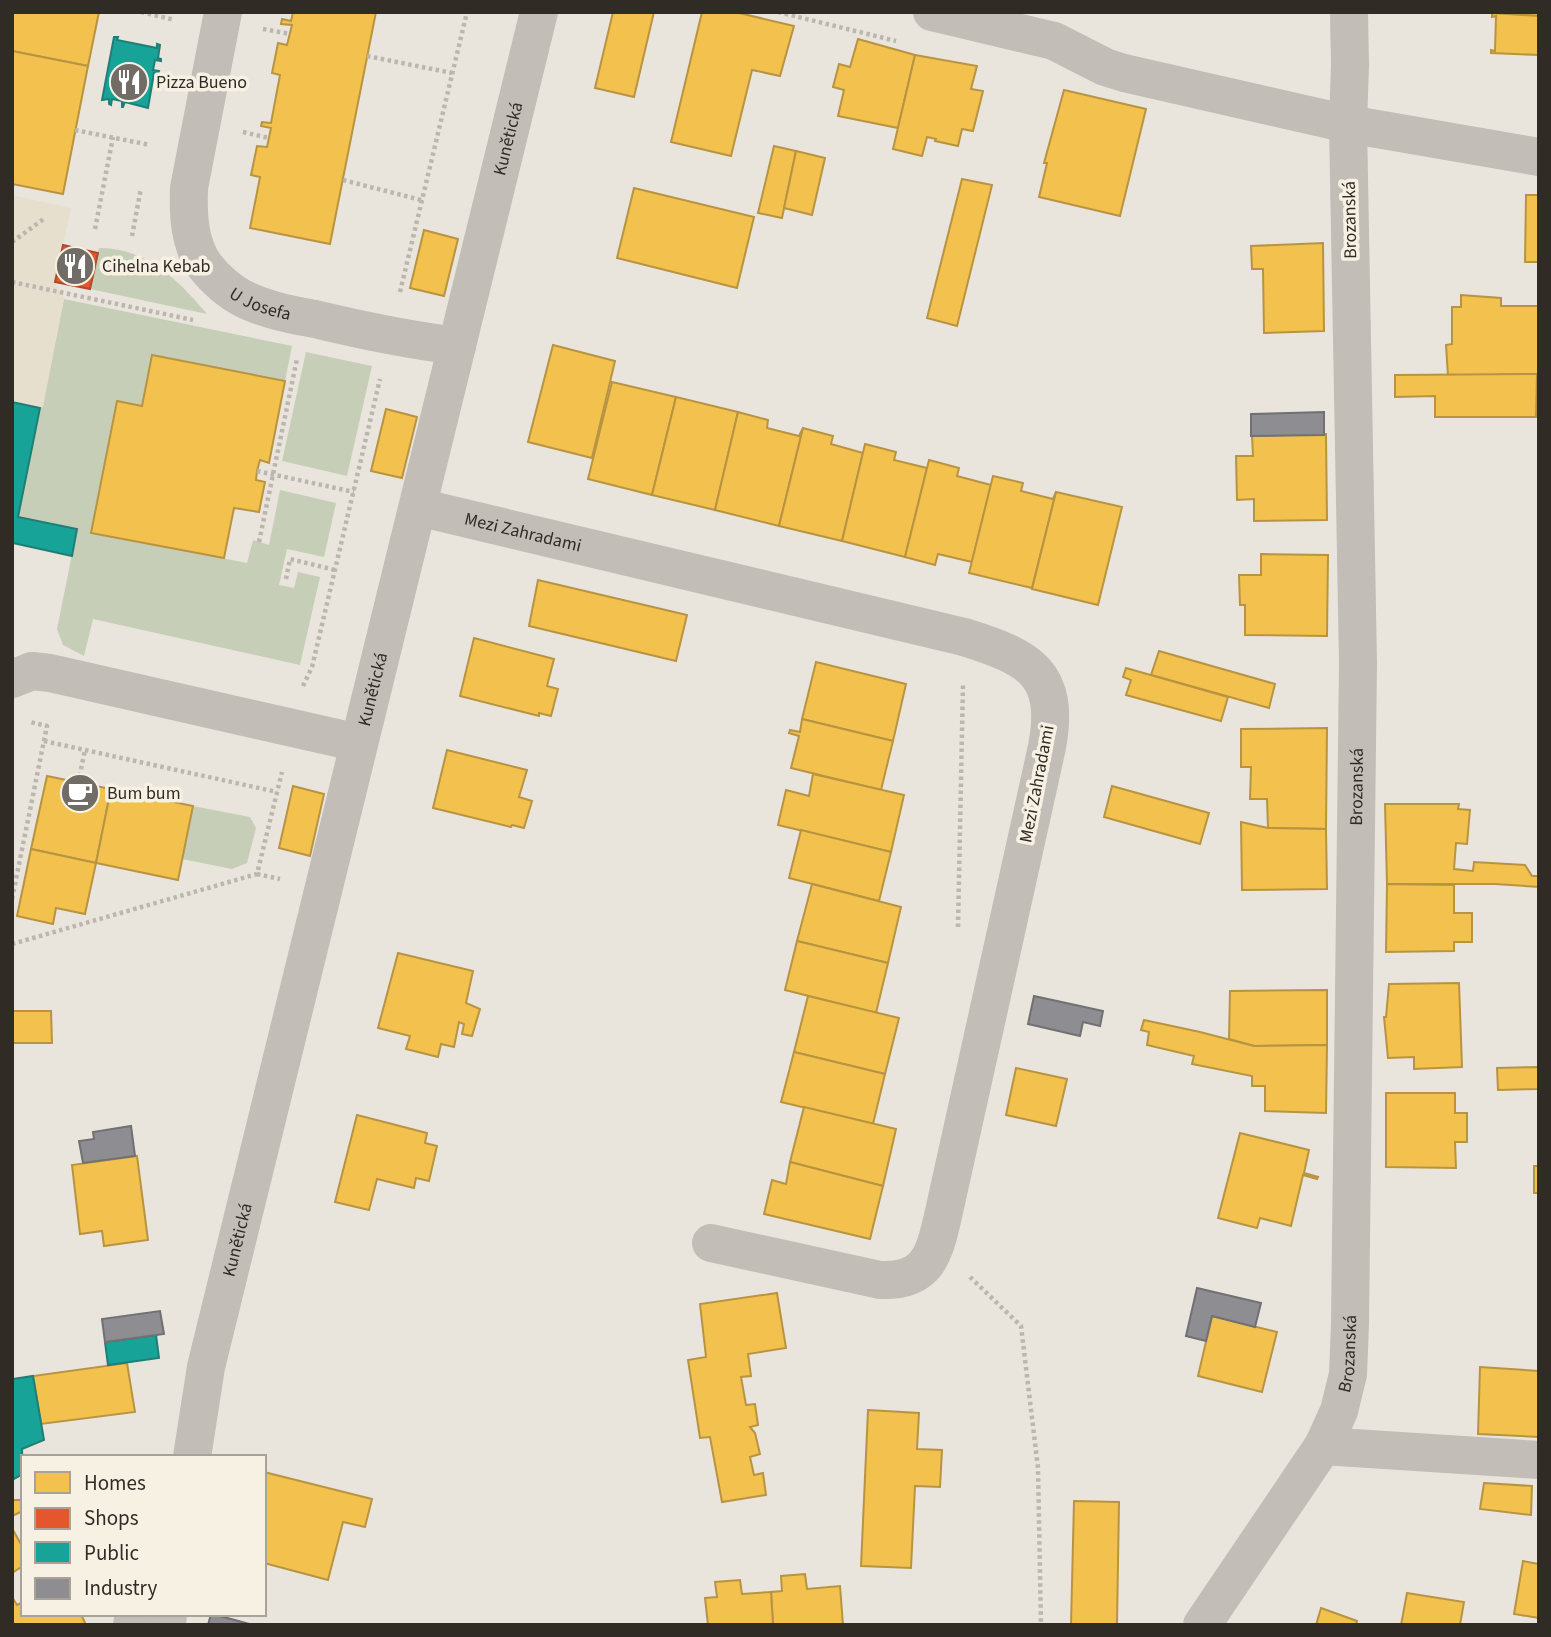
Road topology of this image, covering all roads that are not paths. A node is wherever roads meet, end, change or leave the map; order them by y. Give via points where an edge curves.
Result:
1 (223, 12) edge
2 (539, 12) edge
3 (932, 12) edge
4 (1349, 12) edge
5 (1348, 124) junction
6 (1539, 157) edge
7 (457, 346) junction
8 (418, 507) junction
9 (12, 678) edge
10 (359, 743) junction
11 (711, 1242) dead end
12 (206, 1367) junction
13 (1323, 1446) junction
14 (177, 1455) edge
15 (192, 1455) edge
16 (1539, 1461) edge
17 (1202, 1625) edge

1 - 7 street, U Josefa via 188,188 188,213 196,249 205,265 244,299 268,309
2 - 7 street, Kunětická
3 - 5 street via 1054,41 1124,73
4 - 5 street, Brozanská
5 - 6 street
5 - 13 street, Brozanská via 1358,663 1350,1324 1348,1374 1339,1411
7 - 8 street, Kunětická
8 - 10 street, Kunětická
8 - 11 street, Mezi Zahradami via 964,637 1009,653 1041,678 1051,710 1047,747 930,1260 922,1270 895,1280
9 - 10 street via 32,671 50,673
10 - 12 street, Kunětická
12 - 14 street, Kunětická
12 - 15 street, Kunětická
13 - 16 street
13 - 17 street, Brozanská

